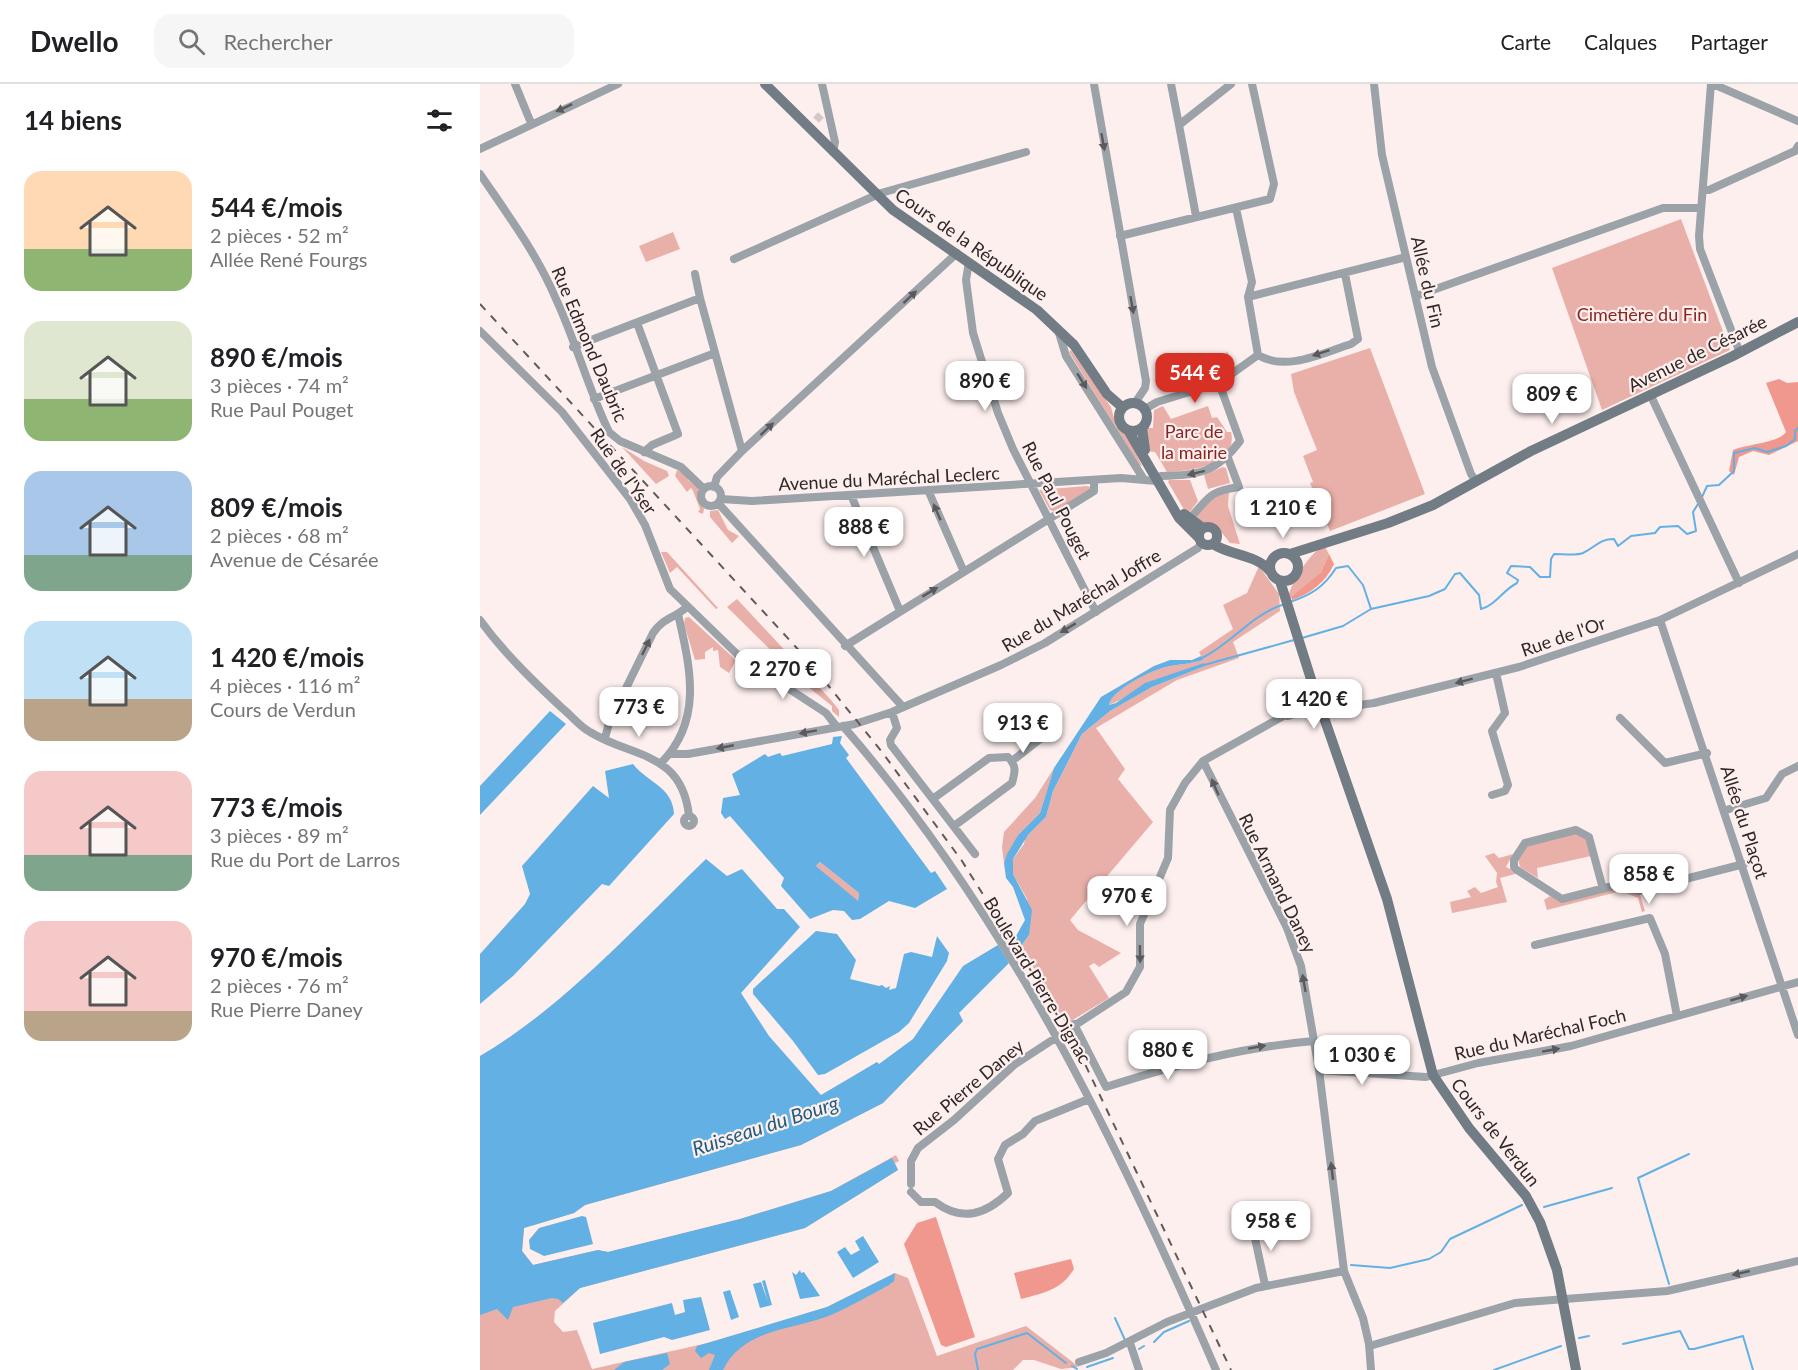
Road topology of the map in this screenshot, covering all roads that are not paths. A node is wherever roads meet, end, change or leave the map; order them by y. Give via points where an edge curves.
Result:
1 (515, 84) edge
2 (618, 84) edge
3 (765, 84) edge
4 (822, 84) edge
5 (1094, 84) edge
6 (1171, 84) edge
7 (1230, 84) edge
8 (1252, 84) edge
9 (1374, 84) edge
10 (1712, 84) edge
11 (828, 108) junction
12 (815, 121) junction
13 (1798, 121) edge
14 (531, 123) junction
15 (1179, 125) junction
16 (1798, 146) edge
17 (480, 149) edge
18 (1026, 152) dead end
19 (833, 153) junction
20 (480, 174) edge
21 (1703, 190) junction
22 (877, 197) junction
23 (1236, 208) junction
24 (1701, 208) junction
25 (1196, 216) junction
26 (1120, 236) junction
27 (957, 253) junction
28 (1406, 257) junction
29 (734, 259) dead end
30 (969, 262) junction
31 (695, 274) dead end
32 (1345, 274) junction
33 (1416, 296) junction
34 (1248, 297) junction
35 (700, 298) junction
36 (1798, 322) edge
37 (637, 323) junction
38 (1058, 328) junction
39 (480, 331) edge
40 (573, 347) junction
41 (715, 353) junction
42 (1740, 353) junction
43 (1258, 355) junction
44 (657, 375) junction
45 (1219, 383) junction
46 (1650, 394) junction
47 (594, 399) junction
48 (1140, 406) junction
49 (1122, 407) junction
50 (1142, 428) junction
51 (1128, 430) junction
52 (742, 451) junction
53 (644, 452) junction
54 (1228, 458) junction
55 (1141, 473) junction
56 (1159, 478) junction
57 (1095, 480) junction
58 (1476, 481) junction
59 (1032, 484) junction
60 (714, 487) junction
61 (704, 489) junction
62 (928, 490) junction
63 (851, 495) junction
64 (719, 501) junction
65 (1051, 518) junction
66 (1189, 519) junction
67 (1201, 536) junction
68 (1215, 541) junction
69 (1315, 545) junction
70 (1290, 554) junction
71 (1798, 554) edge
72 (1274, 557) junction
73 (1298, 565) junction
74 (1270, 571) junction
75 (964, 572) junction
76 (1284, 581) junction
77 (1739, 582) junction
78 (687, 607) junction
79 (900, 611) junction
80 (1096, 612) junction
81 (678, 614) junction
82 (480, 620) edge
83 (1660, 620) junction
84 (845, 646) junction
85 (1496, 673) junction
86 (1318, 702) junction
87 (903, 707) junction
88 (892, 712) junction
89 (1620, 718) dead end
90 (840, 726) junction
91 (1054, 728) dead end
92 (604, 738) junction
93 (1707, 753) junction
94 (670, 754) junction
95 (1012, 761) junction
96 (1203, 761) junction
97 (660, 764) junction
98 (1798, 766) edge
99 (1492, 795) dead end
100 (934, 798) junction
101 (1726, 810) junction
102 (689, 816) dead end
103 (954, 826) junction
104 (975, 854) dead end
105 (1744, 864) junction
106 (1603, 889) junction
107 (1535, 945) dead end
108 (1798, 981) edge
109 (1783, 985) junction
110 (1677, 1016) junction
111 (1074, 1024) junction
112 (1056, 1035) junction
113 (1798, 1035) edge
114 (1314, 1041) junction
115 (1319, 1070) junction
116 (1432, 1075) junction
117 (1089, 1099) junction
118 (1252, 1224) dead end
119 (1798, 1261) edge
120 (1344, 1271) junction
121 (1265, 1285) junction
122 (1568, 1299) junction
123 (1191, 1313) junction
124 (1130, 1343) junction
125 (1370, 1344) junction
126 (1079, 1362) dead end
127 (1139, 1370) edge
128 (1216, 1370) edge
129 (1371, 1370) edge
130 (1576, 1370) edge

1 - 14 street
2 -> 14 street
3 - 12 main road, Cours de la République
4 - 11 street
5 -> 26 street
6 - 15 street
7 - 15 street
8 - 23 street via 1274,192 1270,199
9 - 28 street, Allée du Fin via 1382,155
10 - 13 street
10 - 21 street
11 - 12 street
11 - 19 street via 835,142
12 - 19 main road, Cours de la République
14 - 17 street
15 - 25 street
16 - 21 street via 1763,166
18 - 22 street via 914,185 906,184
19 - 22 main road, Cours de la République
20 - 40 street, Rue Edmond Daubric via 536,256
21 - 24 street
22 - 27 main road, Cours de la République
22 - 29 street
23 - 25 street
23 - 34 street via 1252,282
24 - 33 street via 1663,208
24 - 42 street via 1700,249
25 - 26 street
26 -> 48 street via 1146,381
27 - 30 main road, Cours de la République
52 -> 27 street
28 - 32 street
28 - 33 street, Allée du Fin
30 - 38 main road, Cours de la République
30 - 59 street, Rue Paul Pouget via 966,280 981,362 1013,449
31 - 35 street
32 - 34 street
32 -> 43 street via 1358,339 1294,362
33 - 58 street, Allée du Fin via 1432,367
34 - 43 street
35 - 37 street
35 - 41 street
36 - 42 main road, Avenue de Césarée
37 - 40 street
37 - 44 street
38 - 49 main road, Cours de la République via 1107,394
38 -> 55 street via 1066,356
39 - 78 street, Rue de l'Yser via 562,412 614,477 641,518 669,589
40 - 47 street, Rue Edmond Daubric
41 - 44 street
41 - 52 street
42 - 46 main road, Avenue de Césarée
43 - 45 street
44 - 47 street
44 - 53 street via 678,434
45 - 48 street
45 - 54 street via 1240,441
46 - 58 main road, Avenue de Césarée
46 - 77 street
47 - 53 street, Rue Edmond Daubric via 609,432
48 - 49 main road
48 - 50 main road via 1147,417
49 - 51 main road via 1119,421
50 - 51 main road
50 - 56 main road via 1145,451
51 - 55 main road
52 - 60 street via 717,477
53 - 61 street, Rue Edmond Daubric via 681,467
54 -> 56 street via 1192,475
54 - 66 street via 1239,487 1221,489 1206,497
55 - 56 main road
55 - 57 street, Avenue du Maréchal Leclerc
56 - 66 main road
56 - 67 main road via 1179,518
57 - 59 street, Avenue du Maréchal Leclerc
57 - 65 street via 1094,491
58 - 69 main road, Avenue de Césarée via 1409,515
59 - 62 street, Avenue du Maréchal Leclerc
59 - 65 street, Rue Paul Pouget
60 - 61 street
60 - 64 street, Rue Edmond Daubric via 719,490
61 - 64 street, Rue Edmond Daubric via 703,502 710,506
62 - 63 street, Avenue du Maréchal Leclerc
75 -> 62 street
63 - 64 street, Avenue du Maréchal Leclerc
63 - 79 street
64 - 84 street, Rue Edmond Daubric
65 - 75 street
65 - 80 street, Rue Paul Pouget
66 - 67 main road
67 - 68 main road
67 - 68 main road via 1215,530
67 - 80 street, Rue du Maréchal Joffre
68 - 72 main road
68 - 74 main road via 1231,554 1254,559
69 - 70 main road, Avenue de Césarée
69 - 73 main road
70 - 72 main road
70 - 73 main road
71 - 77 street, Rue de l'Or
72 - 74 main road
73 - 76 main road via 1296,574
74 - 76 main road
79 -> 75 street
76 - 86 main road, Cours de Verdun via 1286,603
77 - 83 street, Rue de l'Or
78 - 81 street
78 - 90 street, Rue de l'Yser via 740,657
79 - 84 street
80 -> 87 street, Rue du Maréchal Joffre via 1001,665
92 -> 81 street via 653,633 661,621
81 - 94 street via 690,661 692,691 686,719
82 - 92 street via 499,647 535,682 589,732
83 - 85 street, Rue de l'Or
83 - 93 street, Allée du Plaçot
84 - 87 street, Rue Edmond Daubric
85 -> 86 street, Rue de l'Or via 1374,703 1352,706
85 - 99 street via 1506,712 1492,731 1508,785 1505,791
86 - 96 street
86 - 116 main road, Cours de Verdun via 1386,898
87 - 88 street, Rue du Maréchal Joffre
88 - 90 street, Rue du Maréchal Joffre
88 - 100 street via 897,728 891,744
89 - 93 street via 1665,763
90 -> 94 street, Rue du Maréchal Joffre
90 - 112 street, Boulevard Pierre Dignac via 873,761 946,859
91 - 95 street
92 - 97 street
93 - 101 street, Allée du Plaçot
94 - 97 street
95 - 100 street via 999,756 989,758
95 - 103 street via 1012,783
96 -> 111 street, Rue Pierre Daney via 1185,783 1169,817 1168,858 1140,924 1140,967 1126,992
114 -> 96 street, Rue Armand Daney via 1301,966 1287,928
97 - 102 street via 682,788
98 - 101 street via 1782,774 1766,798
100 - 103 street
101 - 105 street, Allée du Plaçot
103 - 104 street
105 - 106 street via 1638,891 1617,885
105 - 109 street, Allée du Plaçot
106 - 106 street via 1562,899 1514,867 1514,860 1525,843 1576,830 1589,837
107 - 110 street via 1650,918 1665,954
108 - 109 street, Rue du Maréchal Foch
110 -> 109 street, Rue du Maréchal Foch
109 - 113 street, Allée du Plaçot
116 -> 110 street, Rue du Maréchal Foch via 1571,1046
111 - 112 street, Rue Pierre Daney
111 -> 114 street via 1106,1087 1209,1056
112 - 117 street, Boulevard Pierre Dignac
112 - 117 street, Rue Pierre Daney via 1006,1071 915,1151 911,1188 921,1202 935,1202 962,1215 999,1202 1008,1193 998,1159 1005,1145 1023,1134 1035,1120
114 - 115 street, Rue Armand Daney
115 - 116 street, Rue du Maréchal Foch
120 -> 115 street, Rue Armand Daney
116 - 122 main road, Cours de Verdun via 1526,1197
117 - 123 street, Boulevard Pierre Dignac
118 - 121 street
119 -> 122 street via 1667,1291
120 - 121 street
120 - 125 street, Rue Armand Daney
121 - 123 street
122 - 125 street via 1515,1303
122 - 130 main road, Cours de Verdun
123 - 124 street
123 - 128 street, Boulevard Pierre Dignac
124 - 126 street
124 - 127 street
125 - 129 street, Rue Armand Daney

